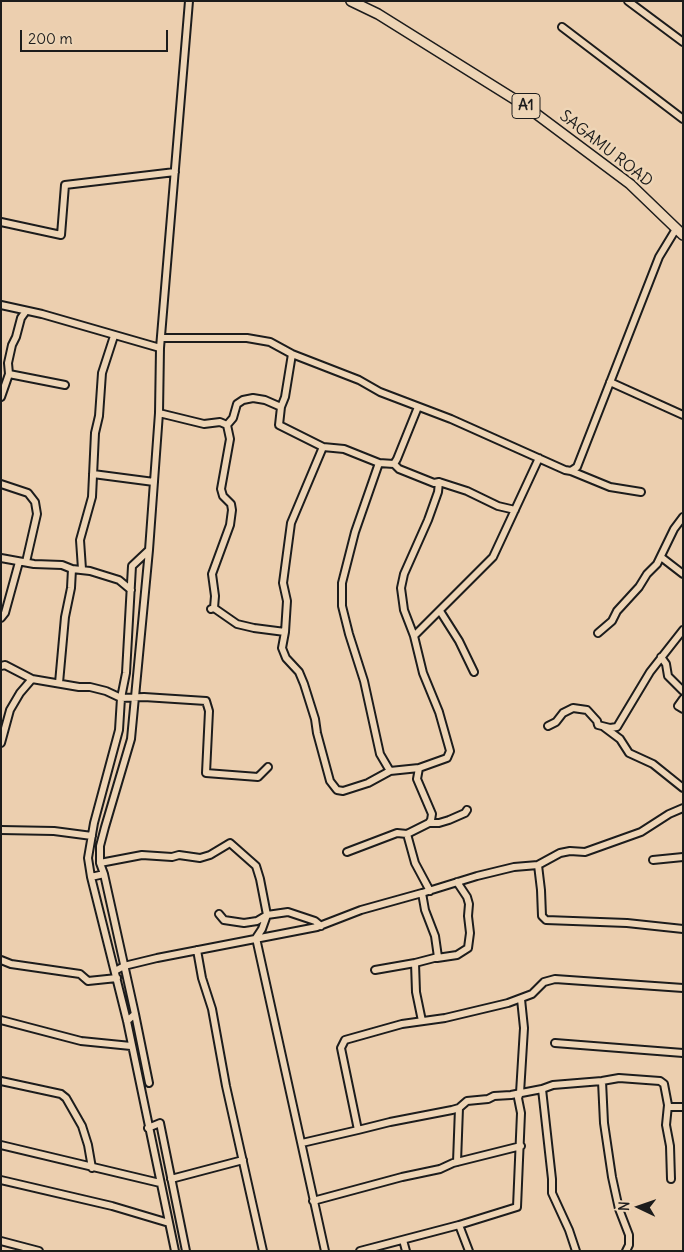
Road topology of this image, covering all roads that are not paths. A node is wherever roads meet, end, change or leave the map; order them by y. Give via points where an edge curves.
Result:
1 (189, 1) edge
2 (351, 1) edge
3 (628, 1) edge
4 (562, 27) dead end
5 (683, 42) edge
6 (683, 119) edge
7 (175, 172) junction
8 (1, 222) edge
9 (680, 230) edge
10 (1, 305) edge
11 (26, 310) junction
12 (114, 336) junction
13 (161, 338) junction
14 (160, 348) junction
15 (292, 354) junction
16 (9, 374) junction
17 (610, 382) junction
18 (65, 385) dead end
19 (1, 397) edge
20 (281, 407) junction
21 (418, 407) junction
22 (159, 413) junction
23 (683, 415) edge
24 (227, 425) junction
25 (323, 447) junction
26 (540, 458) junction
27 (379, 463) junction
28 (394, 464) junction
29 (572, 471) junction
30 (93, 474) junction
31 (154, 482) junction
32 (439, 482) junction
33 (1, 484) edge
34 (641, 492) dead end
35 (515, 510) junction
36 (683, 517) edge
37 (149, 550) junction
38 (661, 557) junction
39 (1, 558) edge
40 (23, 562) junction
41 (72, 568) junction
42 (82, 569) junction
43 (683, 574) edge
44 (131, 590) junction
45 (440, 611) junction
46 (1, 618) edge
47 (683, 630) edge
48 (284, 632) junction
49 (598, 633) dead end
50 (414, 636) junction
51 (661, 657) junction
52 (1, 666) edge
53 (474, 672) dead end
54 (32, 679) junction
55 (59, 683) junction
56 (683, 691) edge
57 (122, 698) junction
58 (135, 698) junction
59 (683, 699) edge
60 (683, 709) edge
61 (548, 726) dead end
62 (604, 727) junction
63 (1, 743) edge
64 (268, 767) dead end
65 (419, 768) junction
66 (390, 772) junction
67 (683, 788) edge
68 (683, 808) edge
69 (467, 810) dead end
70 (429, 823) junction
71 (1, 830) edge
72 (407, 834) junction
73 (92, 836) junction
74 (347, 852) dead end
75 (683, 857) edge
76 (653, 860) dead end
77 (100, 863) junction
78 (538, 865) junction
79 (104, 874) junction
80 (91, 876) junction
81 (457, 882) junction
82 (430, 890) junction
83 (422, 893) junction
84 (218, 914) dead end
85 (267, 915) junction
86 (321, 926) junction
87 (683, 929) edge
88 (256, 938) junction
89 (197, 950) junction
90 (437, 958) junction
91 (1, 960) edge
92 (415, 963) junction
93 (124, 966) junction
94 (375, 970) dead end
95 (115, 971) junction
96 (117, 978) junction
97 (683, 988) edge
98 (521, 999) junction
99 (135, 1014) junction
100 (1, 1020) edge
101 (127, 1021) junction
102 (422, 1021) junction
103 (555, 1043) dead end
104 (131, 1046) junction
105 (683, 1053) edge
106 (1, 1081) edge
107 (602, 1081) junction
108 (149, 1083) dead end
109 (542, 1089) junction
110 (520, 1093) junction
111 (668, 1105) junction
112 (683, 1107) edge
113 (459, 1108) junction
114 (148, 1128) junction
115 (358, 1130) junction
116 (302, 1143) junction
117 (1, 1145) edge
118 (520, 1146) junction
119 (243, 1160) junction
120 (457, 1162) junction
121 (92, 1168) junction
122 (171, 1179) junction
123 (671, 1179) dead end
124 (1, 1180) edge
125 (160, 1183) junction
126 (313, 1201) junction
127 (169, 1223) junction
128 (459, 1225) junction
129 (403, 1240) junction
130 (1, 1241) edge
131 (40, 1251) edge
132 (175, 1251) edge
133 (186, 1251) edge
134 (263, 1251) edge
135 (325, 1251) edge
136 (360, 1251) edge
137 (406, 1251) edge
138 (469, 1251) edge
139 (576, 1251) edge
140 (626, 1251) edge

1 - 7 street
2 - 9 highway, SAGAMU ROAD / A1 via 378,14 527,107 630,184
3 - 5 street
4 - 6 street
7 - 8 street via 65,185 61,235
7 - 13 street
9 - 17 street via 659,257
10 - 11 street
11 - 12 street
11 - 16 street via 12,345
12 - 14 street
12 - 30 street via 102,373
13 - 14 street
13 - 15 street via 247,338 270,342
14 - 22 street
15 - 20 street
15 - 21 street
16 - 18 street
16 - 19 street
17 - 23 street
17 - 29 street via 578,468
20 - 24 street via 265,400 243,400 237,404
20 - 25 street via 279,425
21 - 26 street
21 - 28 street
22 - 24 street via 204,424 220,422
22 - 31 street
24 - 48 street via 230,439 221,489 232,510 230,525 212,574 215,596 212,609 237,624
25 - 27 street via 344,449
25 - 48 street via 290,523 283,583 286,601
26 - 29 street
26 - 35 street
27 - 28 street
27 - 66 street via 355,532 342,583 342,606 364,681 380,754
28 - 32 street via 399,469
29 - 34 street via 610,487
30 - 31 street
30 - 42 street via 92,497 80,540
31 - 37 street
32 - 35 street
32 - 50 street via 401,588 404,610
33 - 40 street via 28,493 35,502 36,514
35 - 45 street via 493,557
36 - 38 street
37 - 44 street via 132,566
37 - 58 street
38 - 43 street
38 - 49 street via 612,621
39 - 40 street
40 - 41 street
40 - 46 street via 6,613
41 - 42 street
41 - 55 street
42 - 44 street via 119,580
44 - 57 street
45 - 50 street
45 - 53 street
47 - 51 street
48 - 66 street via 282,648 304,684 332,784 343,791
50 - 65 street via 450,751 447,758
51 - 56 street via 668,676
51 - 62 street via 617,727
52 - 54 street
54 - 55 street
54 - 63 street via 10,710
55 - 57 street via 90,687
57 - 58 street
57 - 73 street via 118,730
58 - 64 street via 207,702 206,773 258,777
58 - 77 street via 131,739 105,826
59 - 60 street via 678,706
61 - 62 street via 573,708 587,710 598,725
62 - 67 street via 620,739 630,753 652,764
65 - 66 street
65 - 70 street via 417,780 432,814
68 - 78 street via 641,832 585,852 560,853
69 - 70 street via 449,820
70 - 72 street
71 - 73 street
72 - 74 street via 397,834
72 - 82 street via 417,867
73 - 80 street via 88,858
75 - 76 street
77 - 79 street
77 - 85 street via 142,855 200,858 230,843 256,866
78 - 81 street via 514,867
78 - 87 street via 542,916 546,920
79 - 80 street
79 - 93 street
80 - 95 street
81 - 82 street
81 - 90 street via 469,904 468,948 457,955
82 - 83 street
83 - 86 street via 333,919
83 - 90 street via 435,936
84 - 85 street via 224,920 244,923
85 - 86 street via 288,912
85 - 88 street
86 - 88 street
88 - 89 street
88 - 116 street
89 - 93 street
89 - 119 street
90 - 92 street
91 - 96 street via 80,974 88,981
92 - 94 street
92 - 102 street
93 - 95 street
93 - 99 street
95 - 96 street
96 - 101 street
97 - 98 street via 556,979 544,982 532,994
98 - 102 street via 457,1016
98 - 110 street via 524,1028
99 - 101 street
99 - 108 street
100 - 104 street via 81,1041
101 - 104 street
102 - 115 street via 342,1043
103 - 105 street
104 - 114 street
106 - 121 street via 62,1094 82,1126
107 - 109 street via 553,1085
107 - 111 street via 620,1078 660,1081 664,1084
107 - 140 street via 610,1163 619,1209 629,1235
109 - 110 street
109 - 139 street via 552,1193
110 - 113 street via 467,1101
110 - 118 street
111 - 112 street
111 - 123 street via 666,1124
113 - 115 street
113 - 120 street
114 - 122 street via 160,1123
114 - 125 street
115 - 116 street
116 - 126 street
117 - 121 street
118 - 120 street
118 - 128 street via 517,1207
119 - 122 street
119 - 134 street
120 - 126 street
121 - 125 street
122 - 133 street
124 - 127 street
125 - 127 street
126 - 135 street
127 - 132 street
128 - 129 street
128 - 138 street
129 - 136 street
129 - 137 street
130 - 131 street

